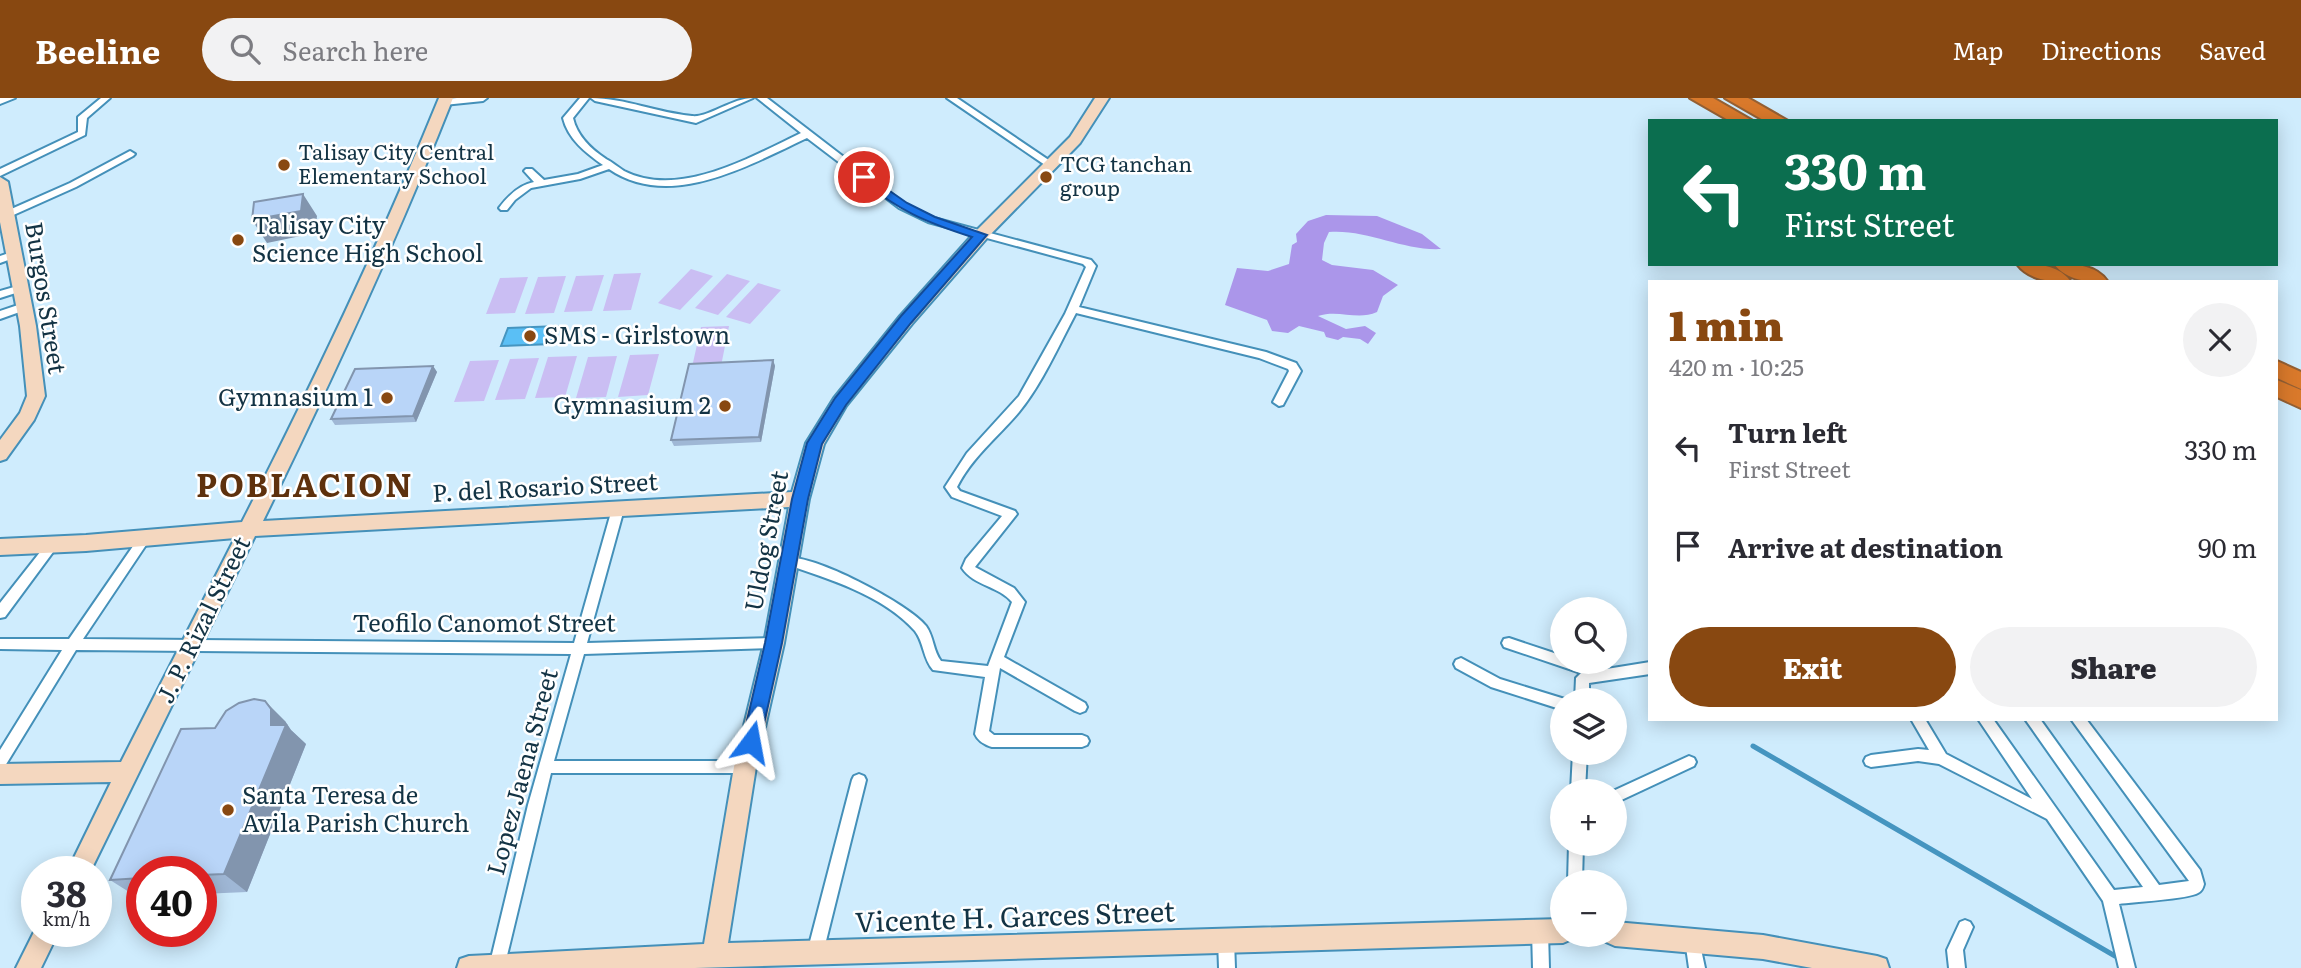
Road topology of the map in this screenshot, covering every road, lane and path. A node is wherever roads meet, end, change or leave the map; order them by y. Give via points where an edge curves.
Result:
1 (11, 98) edge
2 (106, 98) edge
3 (483, 98) edge
4 (585, 98) edge
5 (595, 98) edge
6 (749, 98) edge
7 (761, 98) edge
8 (951, 98) edge
9 (1102, 98) edge
10 (1699, 98) edge
11 (1734, 98) edge
12 (0, 100) edge
13 (445, 100) edge
14 (1740, 119) edge
15 (1775, 119) edge
16 (807, 134) junction
17 (130, 154) dead end
18 (1051, 165) junction
19 (608, 166) junction
20 (529, 171) dead end
21 (0, 173) edge
22 (0, 182) edge
23 (542, 184) junction
24 (504, 208) dead end
25 (3, 217) edge
26 (981, 235) junction
27 (7, 257) edge
28 (2031, 266) edge
29 (2068, 266) edge
30 (2057, 280) edge
31 (2094, 280) edge
32 (21, 288) junction
33 (0, 295) edge
34 (24, 307) junction
35 (1073, 309) junction
36 (0, 315) edge
37 (2278, 370) edge
38 (2301, 381) edge
39 (2278, 388) edge
40 (2301, 400) edge
41 (1279, 402) dead end
42 (0, 454) edge
43 (800, 499) junction
44 (618, 509) junction
45 (250, 529) junction
46 (144, 538) junction
47 (52, 545) junction
48 (0, 547) edge
49 (789, 561) junction
50 (0, 612) edge
51 (774, 643) junction
52 (1509, 643) dead end
53 (0, 644) edge
54 (73, 644) junction
55 (193, 644) junction
56 (578, 649) junction
57 (1550, 657) edge
58 (1461, 664) dead end
59 (994, 665) junction
60 (1648, 668) edge
61 (1583, 688) edge
62 (1550, 700) edge
63 (1080, 707) dead end
64 (1919, 721) edge
65 (1985, 721) edge
66 (2033, 721) edge
67 (2080, 721) edge
68 (1082, 741) dead end
69 (1941, 758) junction
70 (1871, 761) dead end
71 (0, 762) edge
72 (1689, 762) dead end
73 (546, 767) junction
74 (745, 767) junction
75 (129, 772) junction
76 (0, 774) edge
77 (859, 780) dead end
78 (1627, 791) edge
79 (2050, 814) junction
80 (86, 856) edge
81 (2157, 894) junction
82 (2109, 898) junction
83 (1965, 927) dead end
84 (1550, 931) edge
85 (1550, 935) edge
86 (1627, 935) edge
87 (1226, 940) junction
88 (1693, 940) junction
89 (39, 947) edge
90 (815, 953) junction
91 (713, 962) edge
92 (502, 967) edge
93 (28, 968) edge
94 (469, 968) edge
95 (1227, 968) edge
96 (1541, 968) edge
97 (1697, 968) edge
98 (1877, 968) edge
99 (1957, 968) edge
100 (2127, 968) edge

1 - 12 street
2 - 21 street via 83,117 82,133
3 - 13 street
4 - 19 street via 568,118 570,128
5 - 6 street via 696,120
7 - 16 street
8 - 18 street
9 - 18 street, Uldog Street via 1075,140
10 - 14 highway
11 - 15 highway
13 - 45 street, J. P. Rizal Street via 377,265
16 - 19 street via 690,183 660,184
16 - 26 street via 902,206
17 - 25 street
18 - 26 street, Uldog Street
19 - 23 street
20 - 23 street
22 - 25 street, Burgos Street
23 - 24 street via 521,190
25 - 27 street, Burgos Street
26 - 35 street via 1087,262 1092,269
26 - 43 street, Uldog Street via 841,402 815,443
27 - 32 street, Burgos Street
28 - 30 highway
29 - 31 highway
32 - 33 street
32 - 34 street, Burgos Street
34 - 36 street
34 - 42 street, Burgos Street via 36,396
35 - 41 street via 1284,362 1295,371
35 - 59 street via 1018,406 951,487 956,495 1011,514 968,568 1017,598
37 - 38 highway
39 - 40 highway
43 - 44 street, P. del Rosario Street
43 - 49 street, Uldog Street
44 - 45 street, P. del Rosario Street
44 - 56 street, Lopez Jaena Street
45 - 46 street, P. del Rosario Street
45 - 55 street, J. P. Rizal Street
46 - 47 street, P. del Rosario Street
46 - 54 street
47 - 48 street, P. del Rosario Street
47 - 50 street
49 - 51 street, Uldog Street
49 - 59 street via 823,571 905,614 926,636 930,656 938,666
51 - 56 street, Teofilo Canomot Street
51 - 74 street, Uldog Street
52 - 57 street
53 - 54 street, Teofilo Canomot Street
54 - 55 street, Teofilo Canomot Street
54 - 71 street
55 - 56 street, Teofilo Canomot Street
55 - 75 street, J. P. Rizal Street
56 - 73 street, Lopez Jaena Street
58 - 62 street via 1496,683
59 - 63 street
59 - 68 street via 982,730 986,738
60 - 61 street via 1583,678
64 - 69 street
65 - 79 street
66 - 81 street
67 - 81 street via 2195,875 2194,888
69 - 70 street via 1918,755
69 - 79 street
72 - 78 street
73 - 74 street
73 - 92 street, Lopez Jaena Street
74 - 91 street, Uldog Street
75 - 76 street
75 - 80 street, J. P. Rizal Street
77 - 90 street
79 - 82 street
81 - 82 street
82 - 100 street
83 - 99 street via 1955,950
84 - 87 street, Vicente H. Garces Street
85 - 96 street
86 - 88 street
87 - 90 street, Vicente H. Garces Street
87 - 95 street
88 - 97 street
88 - 98 street via 1763,947
89 - 93 street
90 - 91 street, Vicente H. Garces Street
91 - 92 street, Vicente H. Garces Street
92 - 94 street, Vicente H. Garces Street

